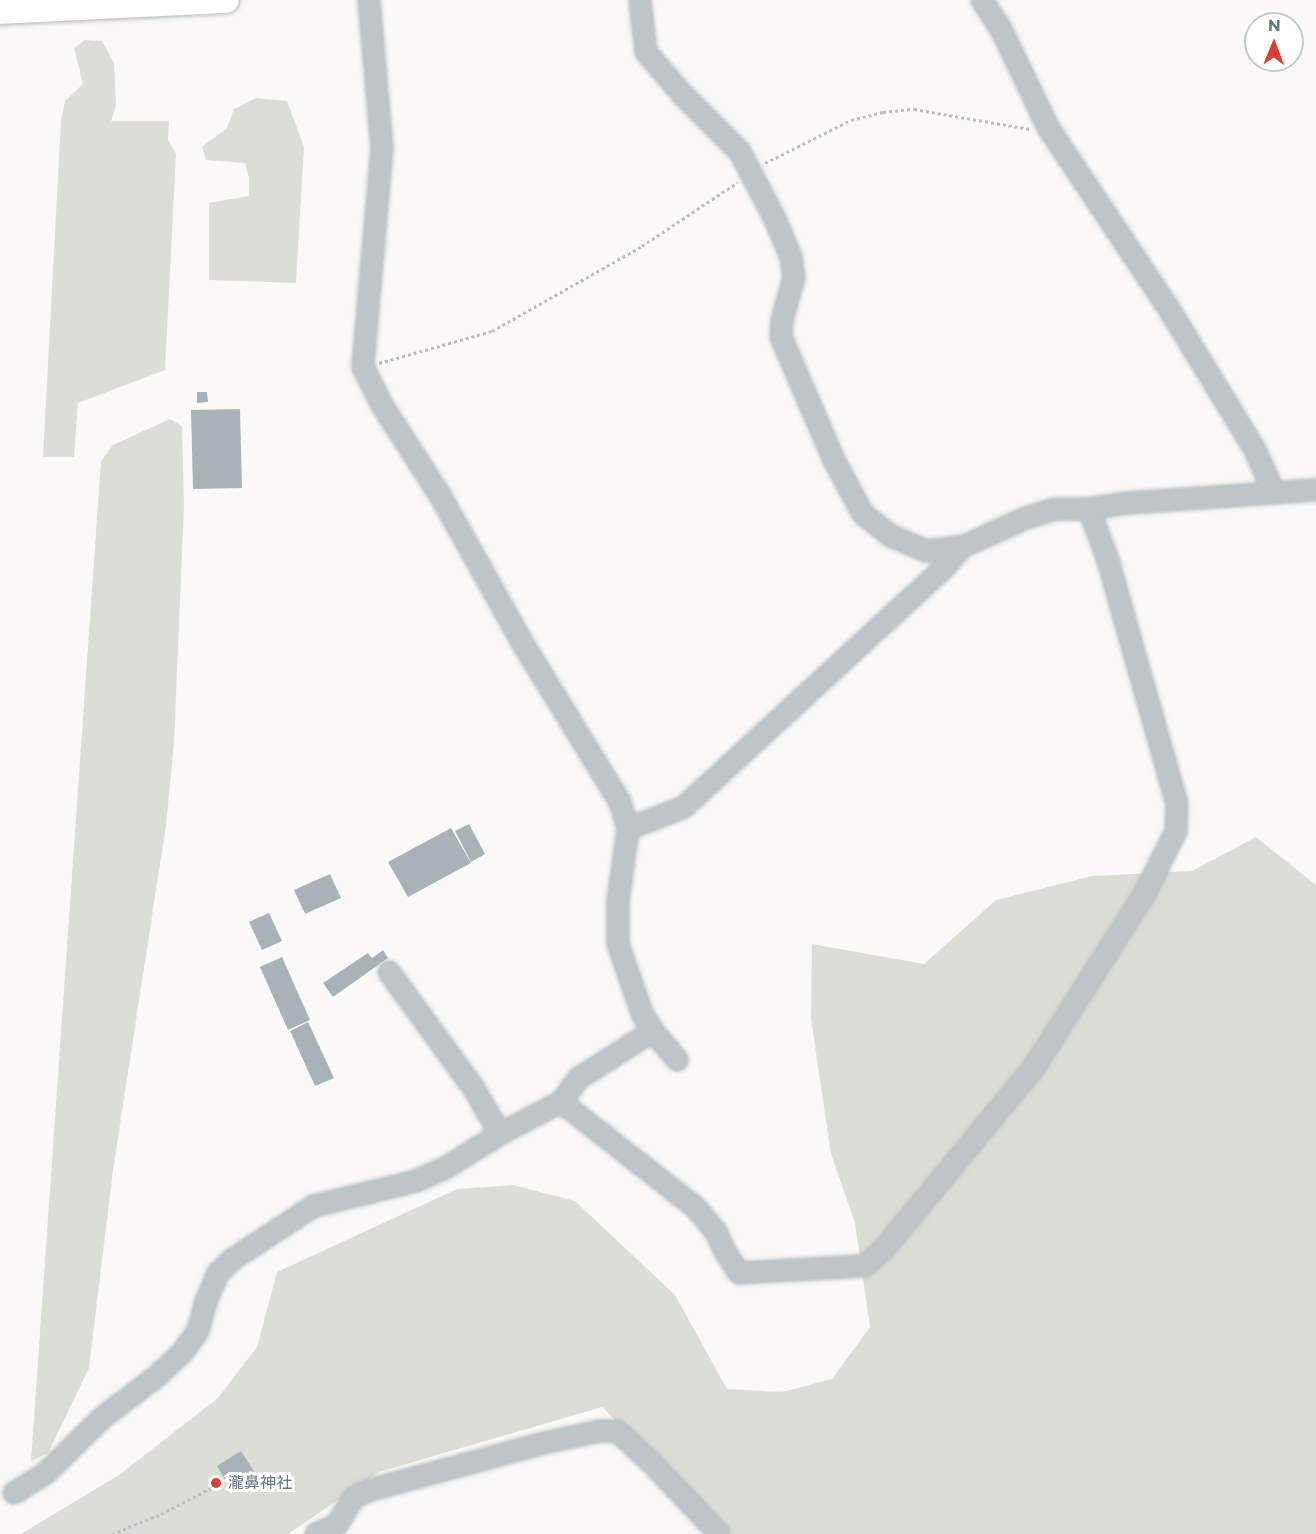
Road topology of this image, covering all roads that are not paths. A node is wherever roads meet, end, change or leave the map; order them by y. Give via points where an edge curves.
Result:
1 (212, 0) edge
2 (369, 0) edge
3 (640, 0) edge
4 (982, 0) edge
5 (0, 11) edge
6 (1316, 490) edge
7 (1274, 492) junction
8 (1089, 509) junction
9 (962, 547) junction
10 (628, 829) junction
11 (389, 972) dead end
12 (653, 1031) junction
13 (677, 1060) dead end
14 (561, 1102) junction
15 (500, 1134) junction
16 (14, 1493) dead end
17 (316, 1534) edge
18 (719, 1534) edge

1 - 5 main road
2 - 10 street via 382,148 363,367 620,802
3 - 9 street via 646,52 740,152 775,219 794,278 781,338 834,460 863,514 891,536 927,551
4 - 7 street via 1001,30 1049,129 1175,319 1254,448
6 - 7 street
7 - 8 street
8 - 9 street via 1056,509
8 - 14 street via 1109,563 1178,804 1176,831 1144,895 1033,1069 883,1250 864,1266 740,1273 716,1232 696,1208
9 - 10 street via 865,642 684,807
10 - 12 street via 618,901 618,944 642,1013
11 - 15 street via 473,1088
12 - 13 street
12 - 14 street via 579,1078
14 - 15 street
15 - 16 street via 416,1181 315,1206 233,1259 218,1273 198,1331 182,1353 102,1418 46,1473
17 - 18 street via 337,1525 353,1498 370,1490 600,1431 617,1431

